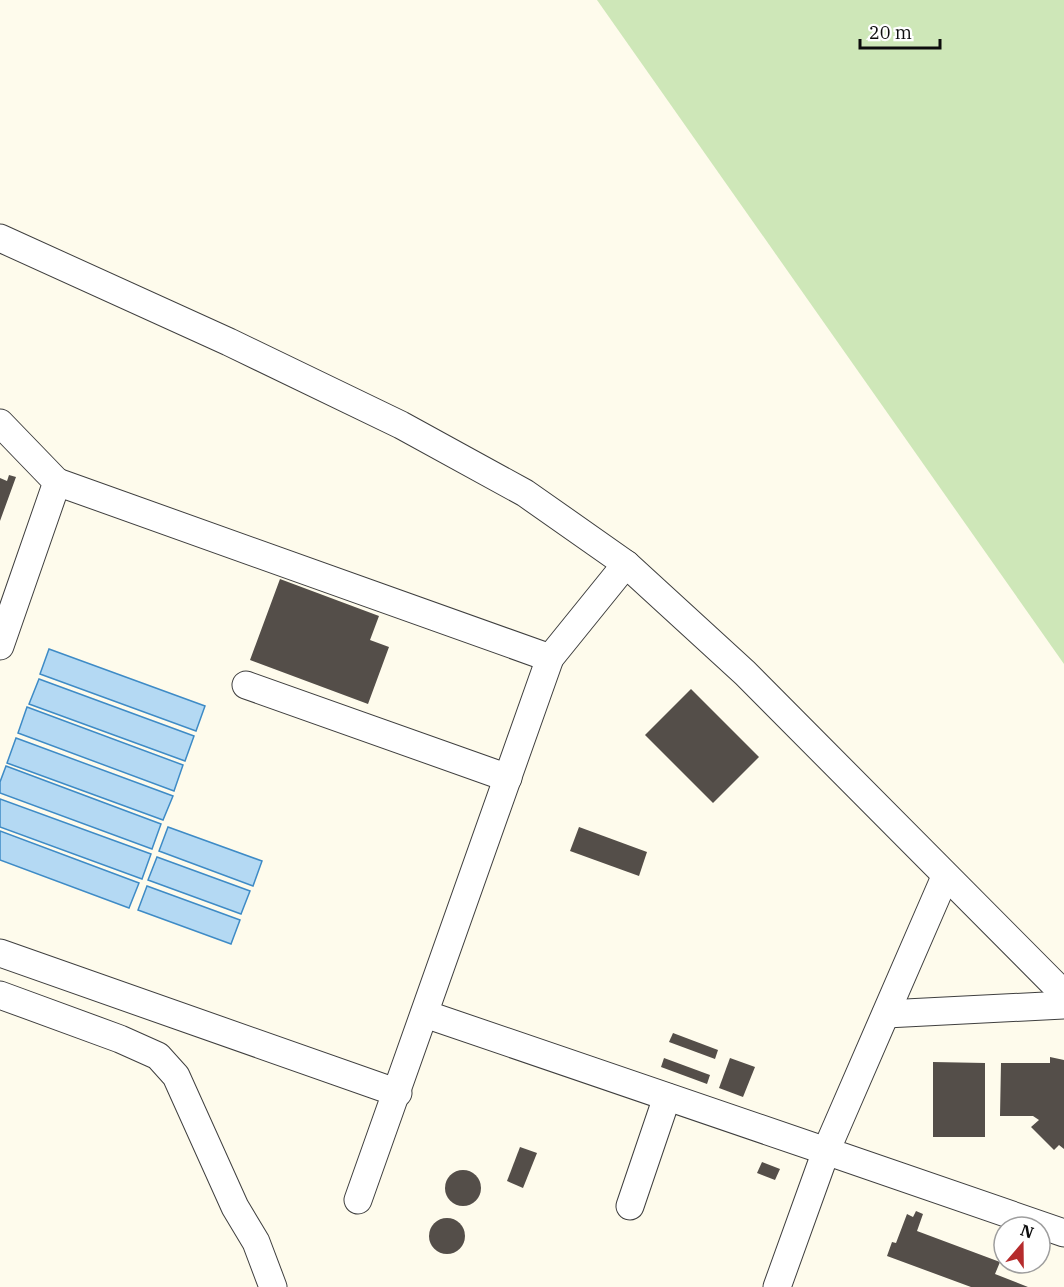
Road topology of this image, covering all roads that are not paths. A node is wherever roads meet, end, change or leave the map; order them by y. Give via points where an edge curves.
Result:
1 (0, 238) edge
2 (0, 423) edge
3 (57, 482) junction
4 (626, 564) junction
5 (0, 646) edge
6 (550, 658) junction
7 (246, 685) dead end
8 (508, 778) junction
9 (945, 877) junction
10 (0, 953) edge
11 (1064, 994) edge
12 (0, 995) edge
13 (1064, 1005) edge
14 (425, 1014) junction
15 (886, 1014) junction
16 (398, 1093) junction
17 (667, 1096) junction
18 (826, 1151) junction
19 (357, 1200) dead end
20 (630, 1206) dead end
21 (1064, 1233) edge
22 (273, 1287) edge
23 (777, 1287) edge

1 - 4 lane via 400,425 525,493
2 - 3 lane
3 - 5 lane
3 - 6 lane
4 - 6 lane
4 - 9 lane via 746,673
6 - 8 lane
7 - 8 lane
8 - 14 lane
9 - 11 lane
9 - 15 lane
10 - 16 lane
12 - 22 lane via 158,1056 176,1076 235,1207 256,1242
13 - 15 lane
14 - 16 lane
14 - 17 lane
15 - 18 lane
16 - 19 lane
17 - 18 lane
17 - 20 lane
18 - 21 lane
18 - 23 lane

